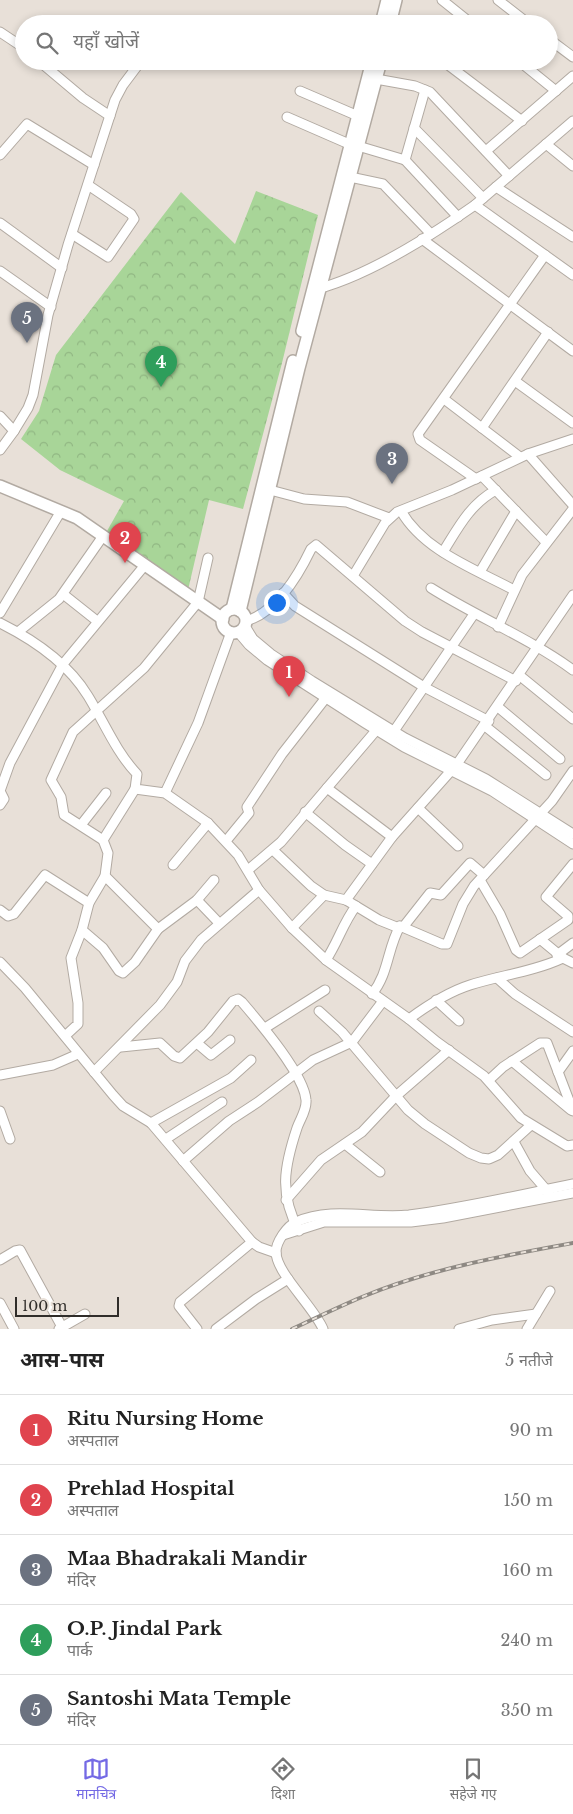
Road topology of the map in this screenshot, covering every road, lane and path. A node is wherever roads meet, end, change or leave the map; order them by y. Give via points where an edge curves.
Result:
1 (386, 0) edge
2 (396, 0) edge
3 (442, 0) edge
4 (498, 0) edge
5 (388, 15) edge
6 (391, 15) edge
7 (461, 15) edge
8 (517, 15) edge
9 (0, 32) edge
10 (15, 42) edge
11 (558, 46) edge
12 (573, 57) edge
13 (50, 70) edge
14 (135, 70) edge
15 (370, 70) edge
16 (378, 70) edge
17 (456, 70) edge
18 (531, 70) edge
19 (573, 76) edge
20 (376, 79) junction
21 (425, 90) junction
22 (556, 90) junction
23 (300, 91) dead end
24 (110, 116) junction
25 (358, 116) junction
26 (287, 117) dead end
27 (522, 120) junction
28 (573, 121) edge
29 (414, 128) junction
30 (546, 144) junction
31 (354, 145) junction
32 (486, 151) junction
33 (0, 155) edge
34 (404, 160) junction
35 (94, 165) junction
36 (573, 166) edge
37 (509, 176) junction
38 (350, 177) junction
39 (88, 185) junction
40 (496, 187) junction
41 (483, 198) junction
42 (475, 205) junction
43 (458, 217) junction
44 (0, 223) edge
45 (72, 234) junction
46 (431, 234) junction
47 (573, 237) edge
48 (422, 239) junction
49 (545, 255) junction
50 (62, 268) junction
51 (0, 271) edge
52 (573, 275) edge
53 (316, 289) junction
54 (510, 304) junction
55 (51, 307) junction
56 (548, 332) junction
57 (573, 351) edge
58 (515, 380) junction
59 (444, 399) junction
60 (0, 416) edge
61 (573, 423) edge
62 (482, 428) junction
63 (14, 431) junction
64 (573, 439) edge
65 (0, 450) edge
66 (524, 456) junction
67 (479, 477) junction
68 (0, 486) edge
69 (270, 490) junction
70 (496, 490) junction
71 (573, 505) edge
72 (573, 509) edge
73 (401, 511) junction
74 (516, 511) junction
75 (60, 512) junction
76 (389, 518) junction
77 (103, 536) junction
78 (546, 542) junction
79 (443, 552) junction
80 (208, 558) dead end
81 (145, 566) junction
82 (480, 572) junction
83 (353, 576) junction
84 (431, 588) dead end
85 (514, 590) junction
86 (283, 593) junction
87 (63, 594) junction
88 (573, 595) edge
89 (198, 602) junction
90 (0, 613) edge
91 (474, 614) junction
92 (98, 621) junction
93 (239, 622) junction
94 (0, 624) edge
95 (498, 627) junction
96 (18, 632) junction
97 (451, 647) junction
98 (538, 647) junction
99 (63, 664) junction
100 (573, 670) edge
101 (517, 678) junction
102 (424, 686) junction
103 (328, 695) junction
104 (498, 707) junction
105 (97, 712) junction
106 (573, 719) edge
107 (487, 723) junction
108 (379, 726) junction
109 (394, 731) junction
110 (560, 758) dead end
111 (454, 768) junction
112 (573, 771) edge
113 (546, 775) dead end
114 (327, 788) junction
115 (135, 789) junction
116 (106, 793) dead end
117 (165, 793) junction
118 (0, 805) edge
119 (418, 808) junction
120 (306, 812) junction
121 (537, 815) junction
122 (208, 823) junction
123 (81, 825) junction
124 (573, 834) edge
125 (392, 837) junction
126 (102, 840) junction
127 (226, 841) junction
128 (573, 844) edge
129 (458, 846) dead end
130 (273, 850) junction
131 (173, 864) dead end
132 (372, 864) junction
133 (573, 864) edge
134 (248, 870) junction
135 (105, 876) junction
136 (482, 877) junction
137 (214, 880) dead end
138 (259, 890) junction
139 (324, 895) junction
140 (197, 900) junction
141 (346, 900) junction
142 (89, 903) junction
143 (356, 906) junction
144 (0, 910) edge
145 (219, 923) junction
146 (401, 927) junction
147 (292, 928) junction
148 (158, 929) junction
149 (82, 930) junction
150 (540, 939) junction
151 (573, 943) edge
152 (560, 956) junction
153 (326, 960) junction
154 (0, 962) edge
155 (573, 963) edge
156 (497, 978) junction
157 (325, 990) dead end
158 (372, 994) junction
159 (436, 1000) junction
160 (383, 1001) junction
161 (318, 1011) dead end
162 (409, 1018) junction
163 (459, 1021) dead end
164 (265, 1028) junction
165 (573, 1032) edge
166 (65, 1036) junction
167 (230, 1040) dead end
168 (352, 1042) junction
169 (198, 1044) junction
170 (121, 1047) junction
171 (449, 1050) junction
172 (573, 1051) edge
173 (78, 1054) junction
174 (251, 1060) dead end
175 (512, 1061) junction
176 (94, 1072) junction
177 (558, 1072) junction
178 (0, 1075) edge
179 (295, 1075) junction
180 (489, 1080) junction
181 (396, 1096) junction
182 (222, 1102) dead end
183 (0, 1111) edge
184 (573, 1111) edge
185 (150, 1123) junction
186 (531, 1125) junction
187 (10, 1139) dead end
188 (166, 1140) junction
189 (514, 1142) junction
190 (345, 1144) junction
191 (573, 1145) edge
192 (183, 1161) junction
193 (380, 1172) dead end
194 (573, 1184) edge
195 (573, 1192) edge
196 (549, 1193) junction
197 (286, 1200) junction
198 (294, 1222) junction
199 (299, 1231) junction
200 (283, 1235) junction
201 (252, 1242) junction
202 (276, 1252) junction
203 (0, 1260) edge
204 (288, 1279) junction
205 (550, 1291) dead end
206 (0, 1303) edge
207 (85, 1314) dead end
208 (536, 1314) junction
209 (60, 1328) edge
210 (14, 1329) edge
211 (197, 1329) edge
212 (216, 1329) edge
213 (323, 1329) edge
214 (459, 1329) edge
215 (527, 1329) edge

1 - 5 main road
2 - 6 main road
3 - 7 street
4 - 8 street
9 - 10 street
11 - 12 street
13 - 24 street
14 - 24 street via 118,93
15 - 25 main road
16 - 20 main road
17 - 27 street
18 - 22 street
19 - 22 street
20 - 21 street
20 - 31 main road
21 - 29 street
21 - 32 street via 436,97
22 - 27 street
23 - 25 street
24 - 35 street
25 - 31 main road
26 - 31 street
27 - 32 street
28 - 30 street
29 - 34 street
29 - 41 street
30 - 36 street
30 - 37 street
31 - 34 street
31 - 38 main road
31 - 53 main road
32 - 37 street
33 - 35 street via 27,124
34 - 43 street
35 - 39 street
37 - 40 street
38 - 46 street via 383,184
38 - 53 main road
39 - 45 street
39 - 45 street via 134,219 108,257
40 - 41 street
40 - 47 street
41 - 42 street
42 - 43 street
42 - 49 street
43 - 46 street
44 - 50 street
45 - 50 street
46 - 48 street
48 - 53 street via 351,277
48 - 54 street
49 - 52 street
49 - 54 street
50 - 55 street
51 - 55 street
53 - 69 main road
53 - 93 main road
54 - 56 street
54 - 59 street
55 - 63 street via 32,395
56 - 57 street
56 - 58 street
58 - 61 street
58 - 62 street
59 - 62 street
59 - 67 street via 418,438
60 - 63 street
62 - 66 street
63 - 65 street
64 - 66 street
66 - 67 street
66 - 71 street
67 - 70 street
67 - 73 street
68 - 75 main road
69 - 76 street via 304,499 347,502
69 - 93 main road
70 - 74 street
70 - 79 street via 470,511
72 - 78 street
73 - 76 street
73 - 79 street via 414,530
74 - 78 street
74 - 82 street
75 - 77 main road via 77,518
75 - 90 street
76 - 83 street
77 - 81 main road
77 - 87 street
78 - 85 street
79 - 82 street
80 - 89 street
81 - 89 main road
81 - 92 street
82 - 85 street
83 - 86 street via 316,545 296,580
83 - 97 street via 406,621
84 - 91 street
85 - 95 street
86 - 93 street via 259,616
86 - 102 street via 295,606
87 - 92 street
87 - 96 street via 54,605
88 - 98 street
89 - 93 main road via 223,619 226,612
89 - 105 street via 144,668
91 - 95 street
91 - 97 street
92 - 99 street
93 - 103 street via 271,654
93 - 117 street
94 - 96 street
95 - 98 street
96 - 99 street
97 - 101 street
97 - 102 street
98 - 100 street
98 - 101 street
99 - 105 street
99 - 118 street via 10,763 0,791 4,798
101 - 104 street
101 - 106 street
102 - 107 street
102 - 109 street
103 - 108 street
103 - 127 street via 282,754 246,808 249,813
104 - 107 street
104 - 110 street
105 - 115 street via 121,756 137,774
105 - 123 street via 73,732 51,780 61,798 63,814
107 - 111 street
107 - 113 street
108 - 109 street
108 - 111 street
108 - 114 street
109 - 111 street
111 - 119 street
111 - 121 street
112 - 121 street
114 - 120 street
114 - 125 street
115 - 117 street
115 - 126 street
116 - 123 street
117 - 122 street
119 - 125 street
119 - 129 street
120 - 130 street
120 - 132 street
121 - 124 street
121 - 128 street
121 - 136 street
122 - 127 street
122 - 131 street
123 - 126 street
125 - 132 street
126 - 135 street via 108,852
127 - 134 street
130 - 134 street
130 - 139 street
132 - 141 street
133 - 150 street via 546,897 568,916 568,920
134 - 138 street
135 - 142 street
135 - 148 street
136 - 146 street via 470,864 441,895 430,893
136 - 146 street via 463,904 447,944
136 - 150 street via 518,953
137 - 140 street
138 - 145 street
138 - 147 street
139 - 141 street
139 - 147 street
140 - 145 street
140 - 148 street
141 - 143 street
142 - 144 street via 45,875 14,914 8,916
142 - 149 street
143 - 146 street via 379,920
143 - 153 street via 342,925 340,938
145 - 170 street via 185,961 177,982 160,1005
146 - 158 street via 391,948 384,977
147 - 153 street
148 - 149 street via 123,973 99,944
149 - 166 street via 73,950 71,965 79,1020
150 - 152 street
151 - 152 street
152 - 155 street
152 - 156 street via 536,970
153 - 158 street
154 - 166 street
156 - 159 street
156 - 165 street via 515,994
157 - 164 street
158 - 160 street
159 - 162 street
159 - 163 street
160 - 162 street
160 - 168 street
161 - 168 street
162 - 171 street
164 - 169 street via 242,1002 236,1000
164 - 179 street
166 - 173 street
167 - 169 street via 211,1055
168 - 179 street via 313,1060
168 - 181 street
169 - 170 street via 178,1058 160,1043
170 - 176 street
171 - 180 street
171 - 181 street
172 - 177 street
173 - 176 street
173 - 178 street via 53,1065
174 - 185 street via 231,1078
175 - 177 street via 540,1043 548,1043
175 - 180 street
175 - 184 street
176 - 185 street via 123,1106
177 - 184 street
179 - 192 street via 229,1121
179 - 197 street via 304,1090 306,1105 294,1138 285,1182
180 - 186 street via 510,1108
181 - 189 street via 425,1124 468,1153 489,1159
181 - 190 street via 362,1132
182 - 188 street
183 - 187 street
185 - 188 street
186 - 189 street
186 - 191 street via 567,1146
188 - 192 street
189 - 196 street via 530,1171
190 - 193 street
190 - 197 street via 321,1160
192 - 201 street
194 - 196 street
195 - 196 street
196 - 198 street via 406,1215 338,1213
196 - 199 street via 443,1218 411,1222 337,1220
197 - 198 street
198 - 199 street
198 - 200 street
199 - 200 street
200 - 202 street
201 - 202 street
201 - 211 street via 180,1302 179,1306
202 - 204 street
203 - 209 street via 20,1250
204 - 212 street
204 - 213 street via 318,1317
205 - 208 street
206 - 210 street
207 - 209 street
208 - 214 street via 492,1320
208 - 215 street

